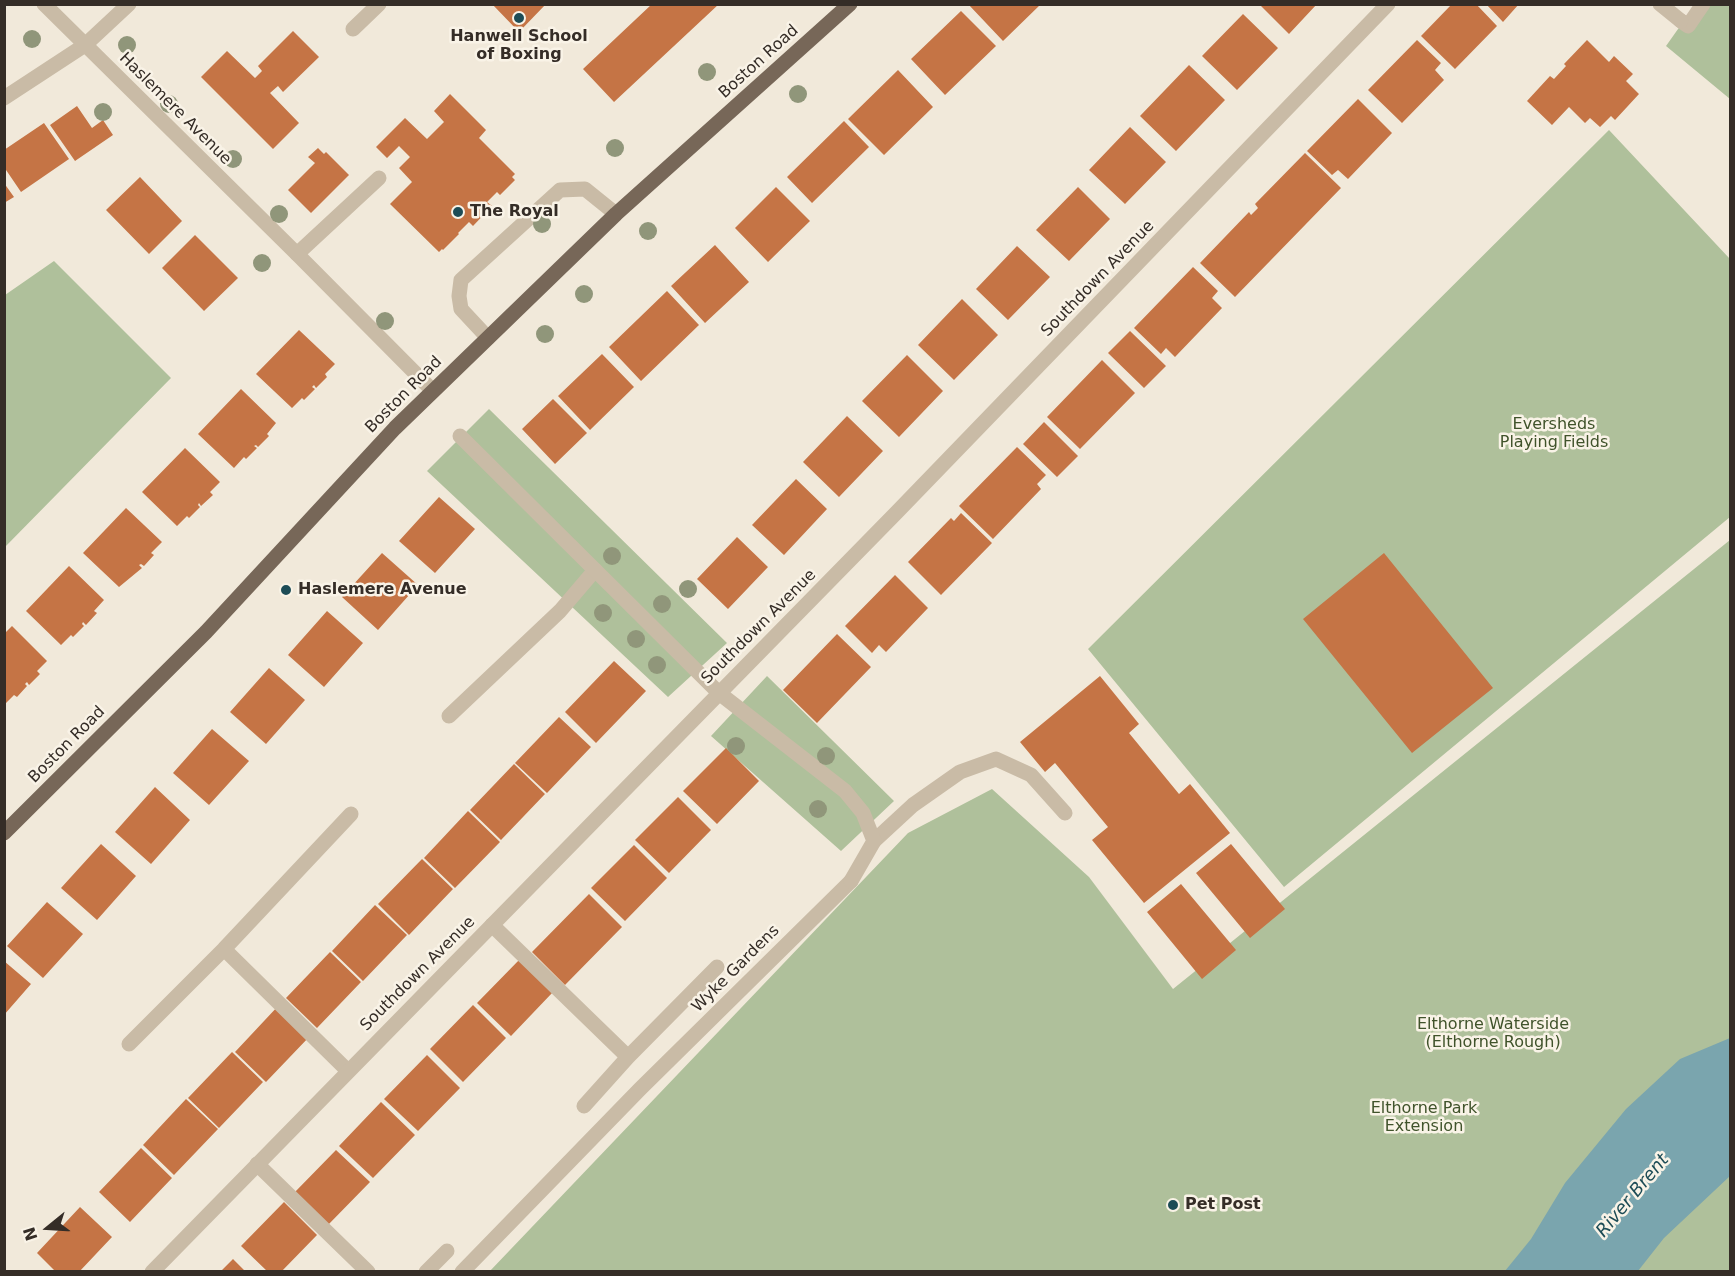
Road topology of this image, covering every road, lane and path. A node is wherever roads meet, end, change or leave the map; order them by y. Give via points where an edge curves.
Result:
1 (44, 4) edge
2 (129, 4) edge
3 (379, 4) edge
4 (850, 4) edge
5 (1388, 4) edge
6 (1660, 4) edge
7 (1703, 4) edge
8 (353, 29) dead end
9 (85, 45) junction
10 (4, 98) edge
11 (379, 178) dead end
12 (616, 214) junction
13 (297, 254) junction
14 (488, 338) junction
15 (433, 391) junction
16 (460, 436) dead end
17 (595, 570) junction
18 (719, 693) junction
19 (449, 716) dead end
20 (1065, 813) dead end
21 (351, 814) dead end
22 (4, 833) edge
23 (874, 841) junction
24 (492, 925) junction
25 (224, 949) junction
26 (717, 967) dead end
27 (129, 1044) dead end
28 (628, 1057) junction
29 (348, 1071) junction
30 (584, 1106) dead end
31 (257, 1164) junction
32 (447, 1251) dead end
33 (152, 1272) edge
34 (368, 1272) edge
35 (426, 1272) edge
36 (462, 1272) edge

1 - 9 street, Haslemere Avenue
2 - 9 street
3 - 8 street
4 - 12 main road, Boston Road
5 - 18 street, Southdown Avenue
6 - 7 street via 1688,26
9 - 10 street
9 - 13 street, Haslemere Avenue
11 - 13 street
12 - 14 main road, Boston Road
12 - 14 street via 585,189 560,190 461,280 461,309
13 - 15 street, Haslemere Avenue
14 - 15 main road, Boston Road
15 - 22 main road, Boston Road via 206,632
16 - 17 street
17 - 18 street
17 - 19 street via 560,611
18 - 23 street via 845,791 863,813
18 - 24 street, Southdown Avenue
20 - 23 street, Wyke Gardens via 1031,775 996,759 960,772 913,805
21 - 25 street
23 - 36 street, Wyke Gardens via 851,881
24 - 28 street
24 - 29 street, Southdown Avenue
25 - 27 street
25 - 29 street
26 - 28 street
28 - 30 street
29 - 31 street, Southdown Avenue
31 - 33 street, Southdown Avenue
31 - 34 street
32 - 35 street

